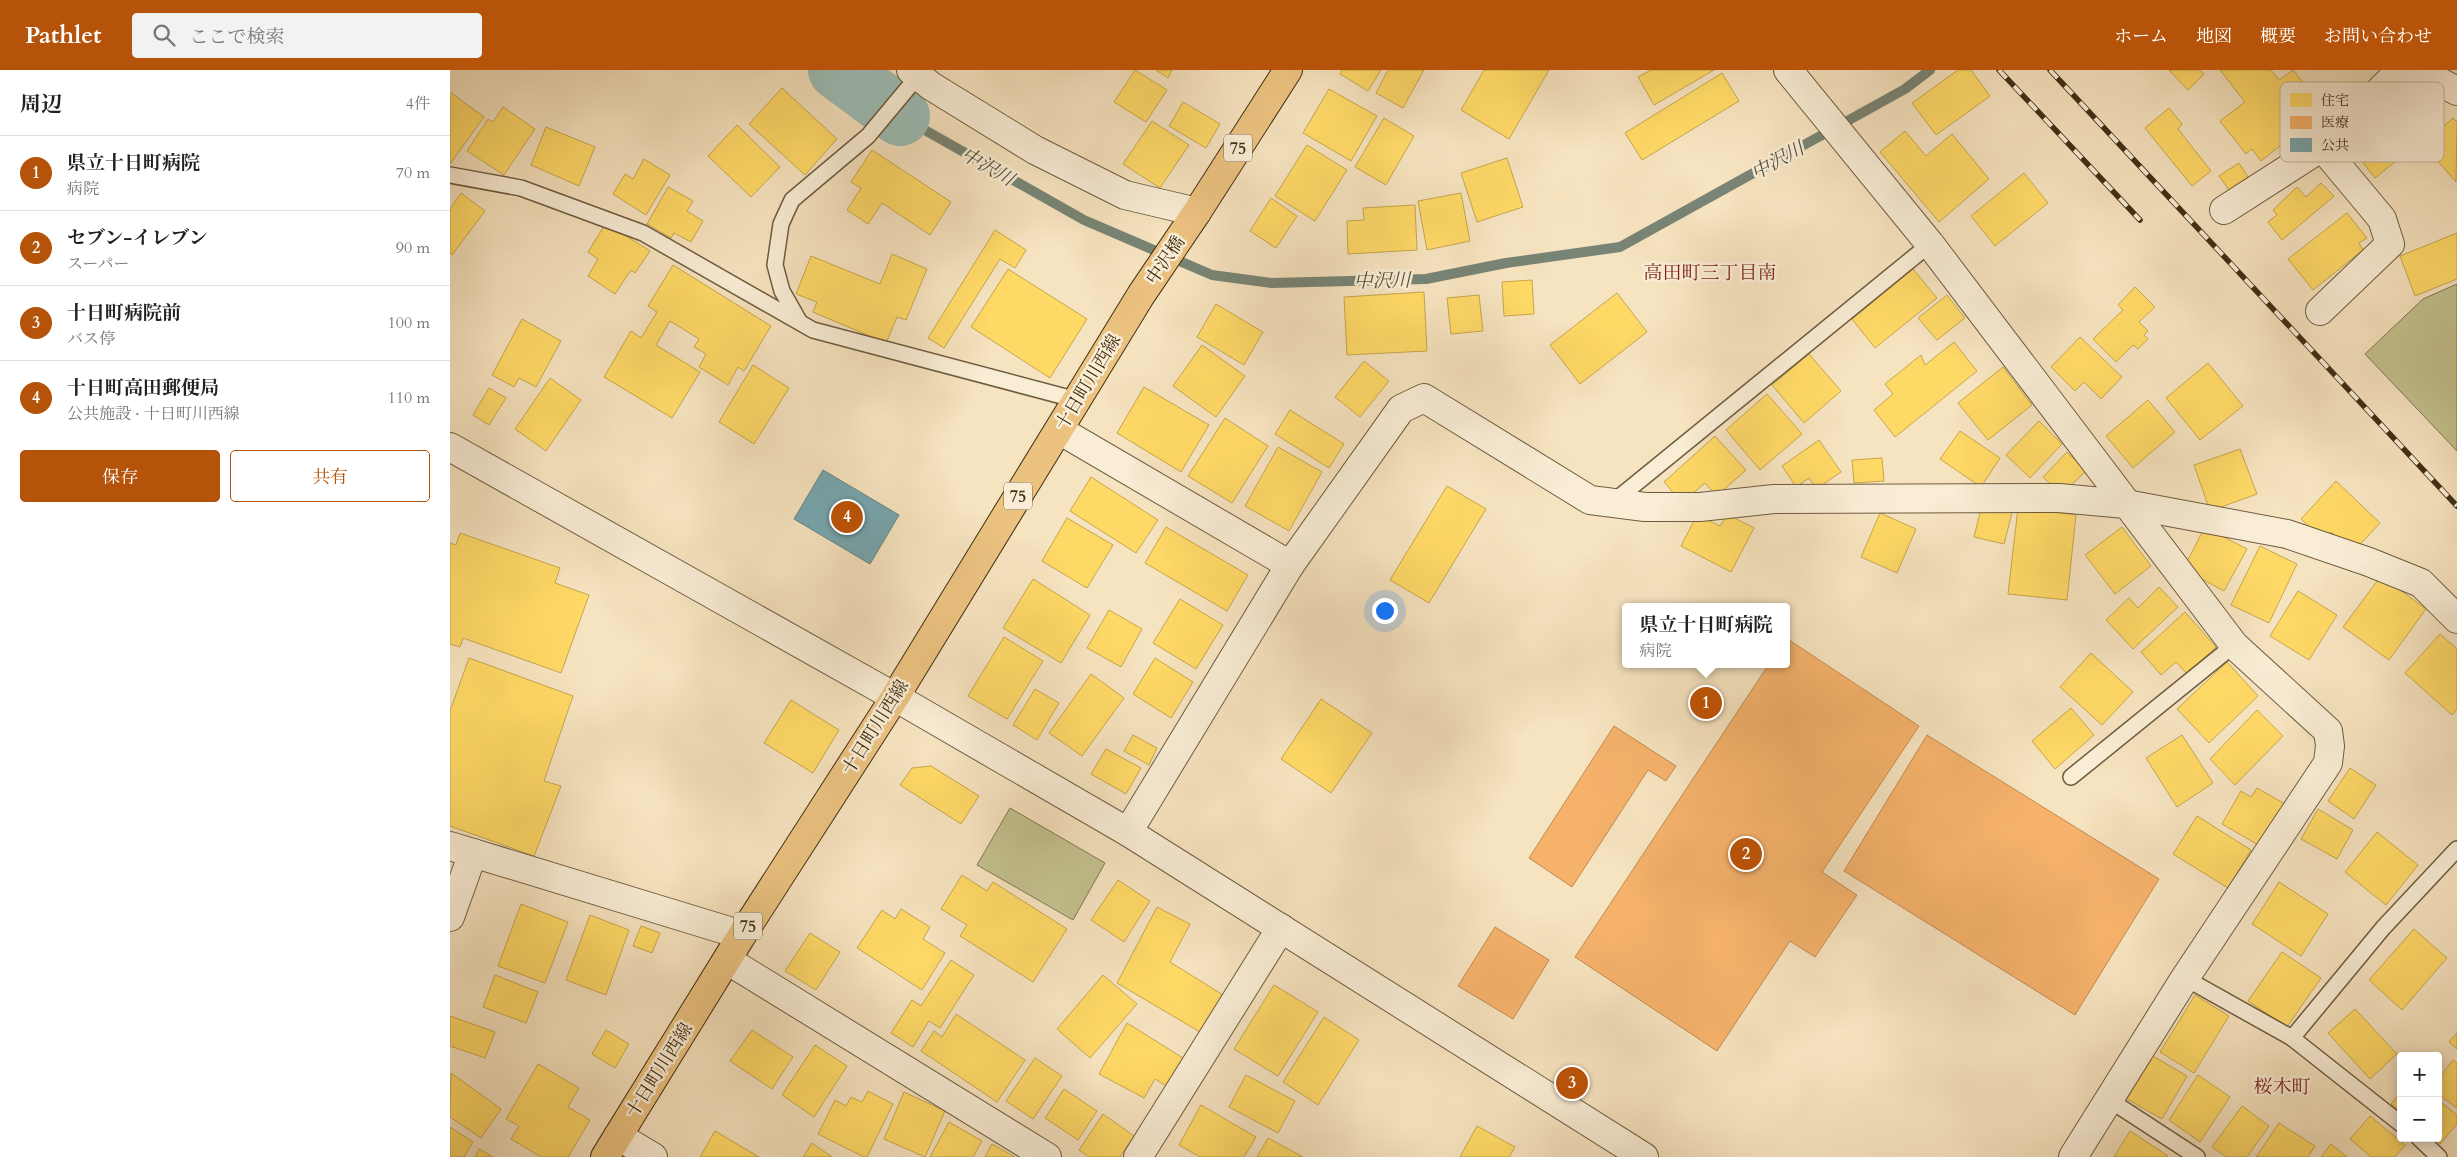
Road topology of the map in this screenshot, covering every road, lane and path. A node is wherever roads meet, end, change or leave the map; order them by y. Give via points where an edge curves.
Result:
1 (1288, 70) edge
2 (1788, 70) edge
3 (2402, 70) edge
4 (926, 76) edge
5 (2390, 82) edge
6 (2299, 162) edge
7 (2334, 162) edge
8 (450, 176) edge
9 (2224, 210) dead end
10 (1193, 219) junction
11 (1930, 244) junction
12 (1141, 295) joint
13 (2320, 311) dead end
14 (800, 322) junction
15 (1077, 400) junction
16 (1058, 430) junction
17 (450, 447) edge
18 (1612, 503) junction
19 (2126, 504) junction
20 (1290, 566) junction
21 (2457, 619) edge
22 (2234, 645) junction
23 (895, 697) junction
24 (2072, 777) dead end
25 (1128, 832) junction
26 (2457, 849) edge
27 (462, 850) edge
28 (450, 917) edge
29 (1281, 928) junction
30 (742, 935) junction
31 (727, 960) junction
32 (2185, 978) junction
33 (2292, 1038) junction
34 (2108, 1100) junction
35 (2397, 1121) edge
36 (2423, 1142) edge
37 (612, 1146) edge
38 (1640, 1156) edge
39 (653, 1157) edge
40 (1047, 1157) edge
41 (1138, 1157) edge
42 (2073, 1157) edge
43 (2197, 1157) edge
44 (2439, 1157) edge

1 - 10 main road, 75
2 - 11 street
3 - 5 street
4 - 10 street via 1036,150 1125,195
4 - 14 lane via 868,136 792,200 781,224 775,266 782,291
6 - 9 street
7 - 13 street via 2382,219 2390,244
8 - 14 lane via 521,188 643,233
10 - 12 main road, 中沢橋 / 75
11 - 18 lane
11 - 19 street
12 - 15 main road, 十日町川西線 / 75
14 - 15 lane via 813,330
15 - 16 main road, 十日町川西線 / 75
16 - 20 street
16 - 23 main road, 十日町川西線 / 75
17 - 23 street
18 - 19 street via 1645,508 1700,507 1774,499 2059,498
18 - 20 street via 1590,500 1424,398 1401,409
19 - 21 street via 2287,534 2369,562 2421,583
19 - 22 street
20 - 25 street
22 - 24 lane
22 - 32 street via 2328,731 2328,763
23 - 25 street
23 - 30 main road, 十日町川西線 / 75
25 - 29 street
26 - 33 lane via 2383,928
27 - 28 street
27 - 30 street
29 - 38 street
29 - 41 street
30 - 31 main road, 十日町川西線 / 75
31 - 37 main road, 十日町川西線 / 75
31 - 40 street
32 - 33 lane
32 - 34 street
33 - 35 lane
34 - 42 street
34 - 43 lane
36 - 44 lane
37 - 39 street

